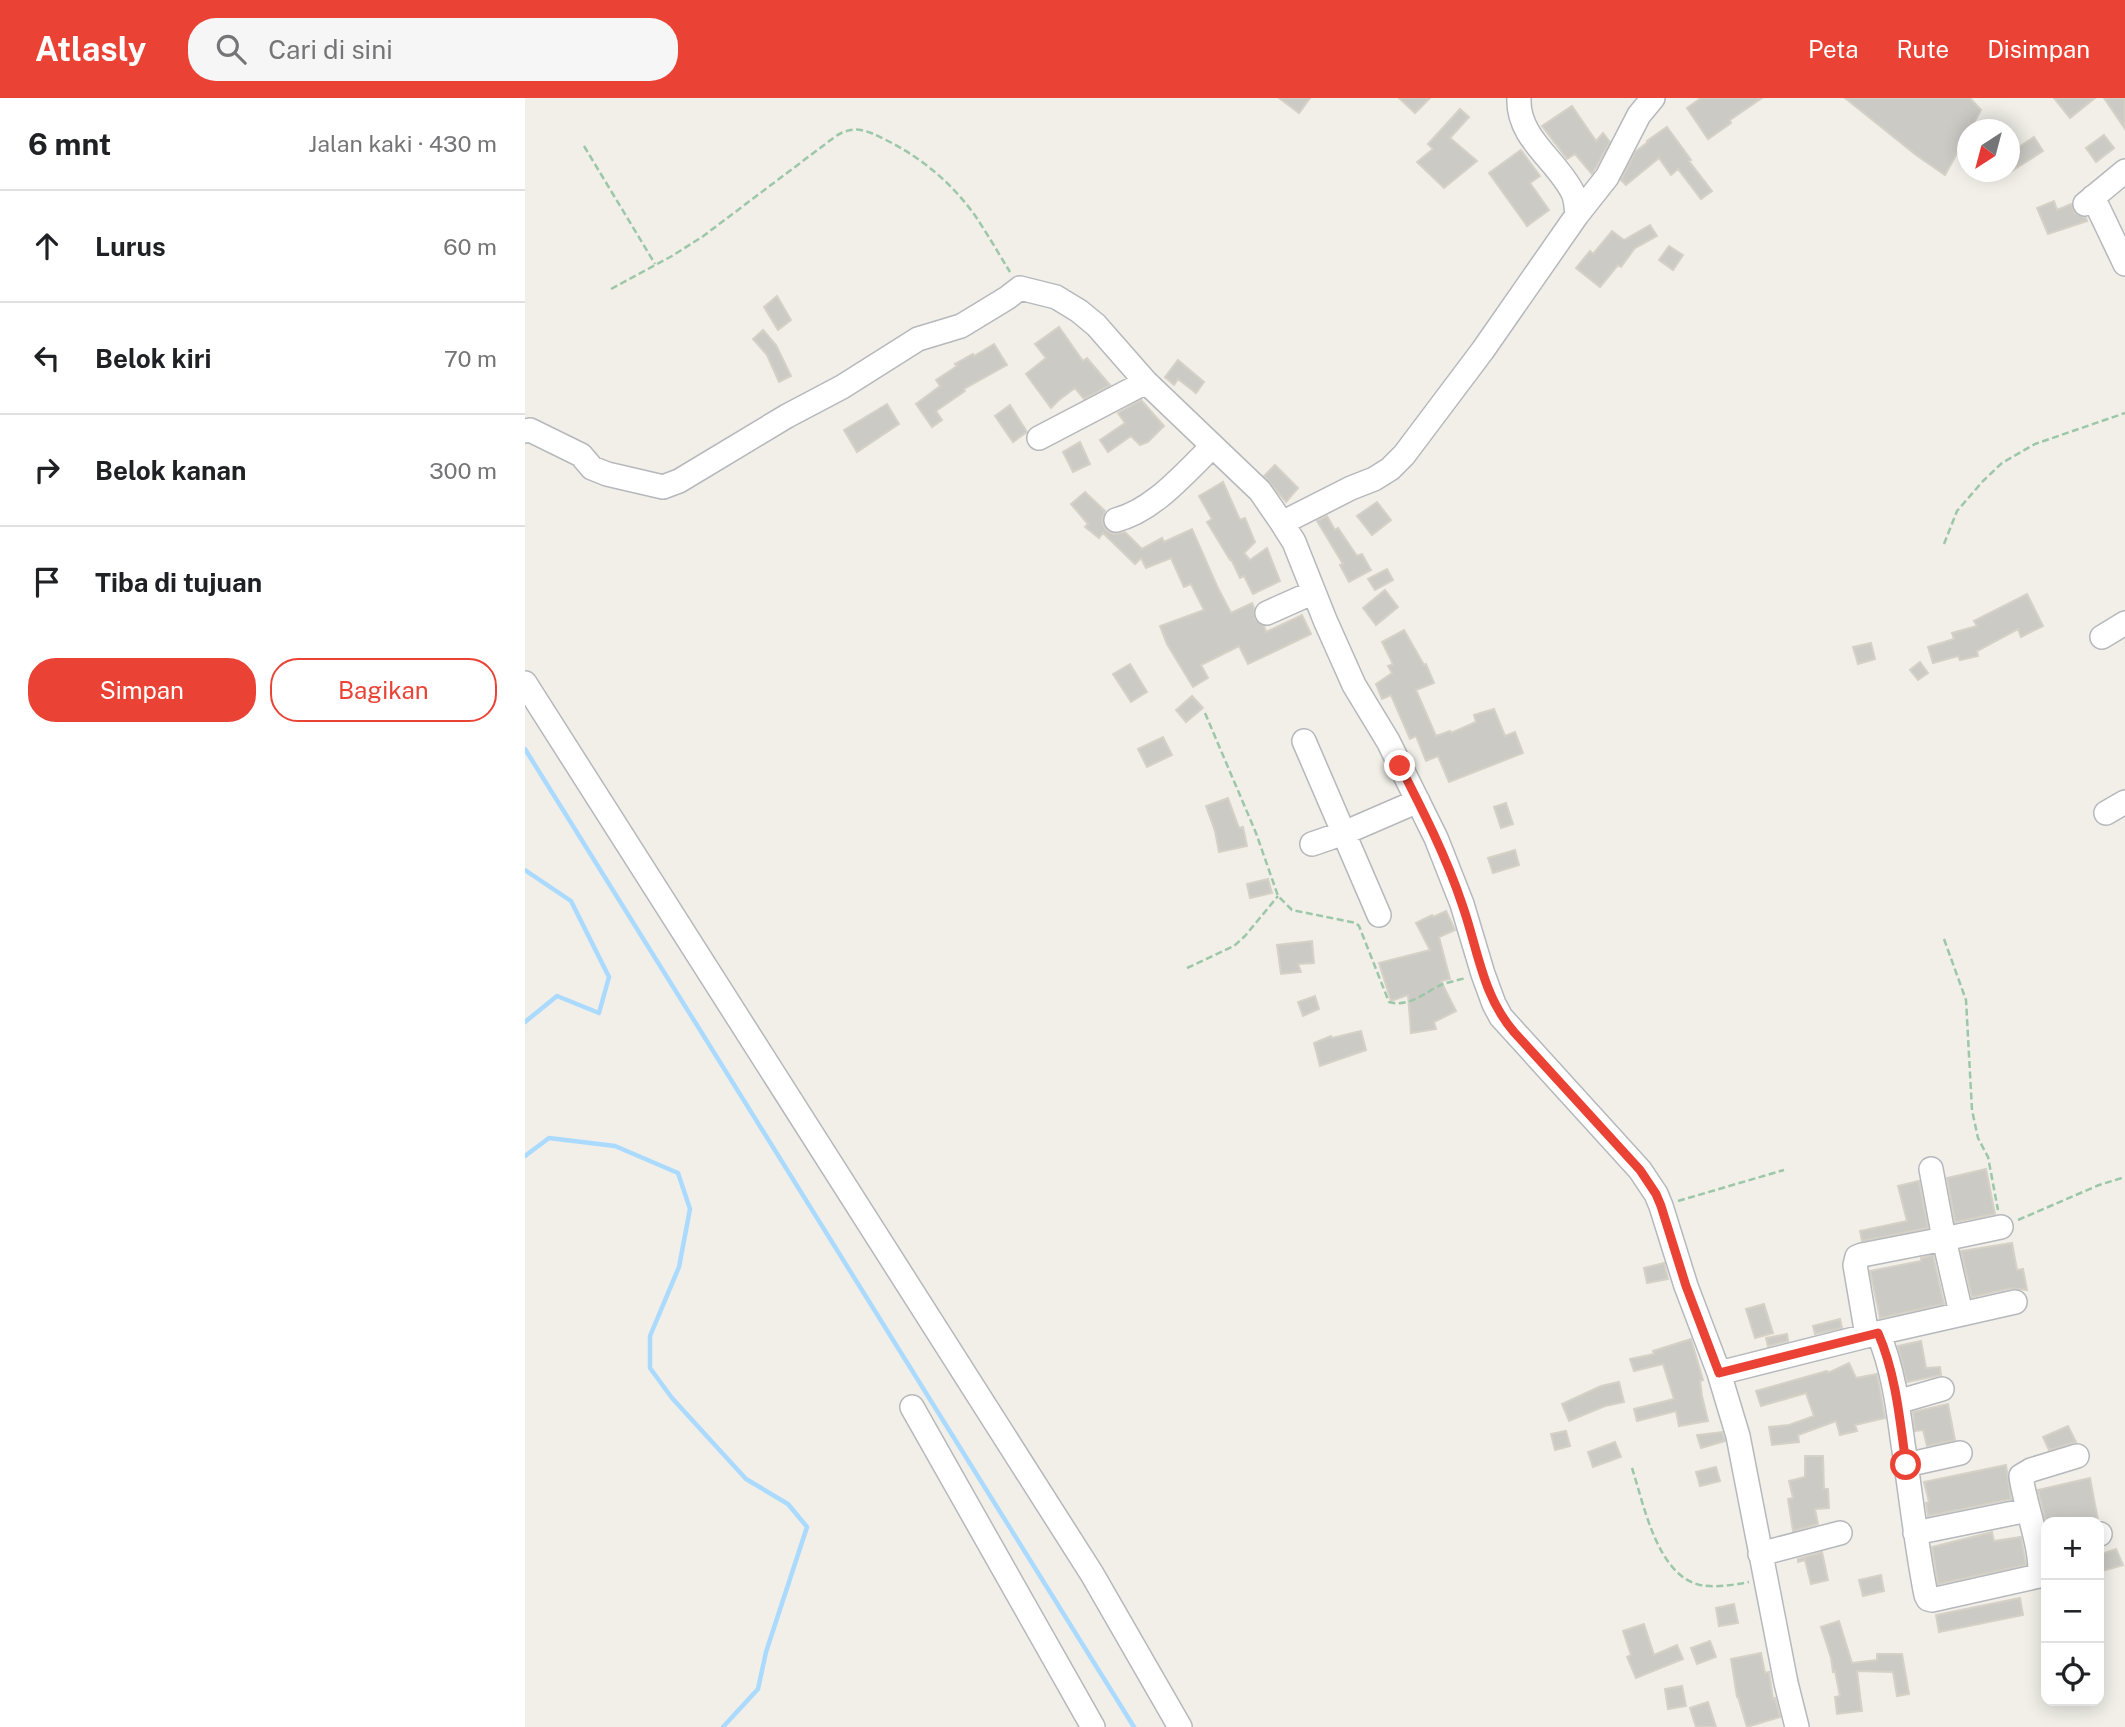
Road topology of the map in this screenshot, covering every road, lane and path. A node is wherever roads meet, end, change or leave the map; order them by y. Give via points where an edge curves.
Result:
1 (1519, 98) edge
2 (1653, 98) edge
3 (584, 146) dead end
4 (2125, 171) edge
5 (1577, 215) junction
6 (656, 264) junction
7 (2125, 264) edge
8 (1020, 288) junction
9 (611, 289) dead end
10 (1146, 382) junction
11 (2125, 413) edge
12 (525, 431) edge
13 (1039, 438) dead end
14 (1213, 446) junction
15 (1116, 520) dead end
16 (1282, 523) junction
17 (1944, 544) dead end
18 (1314, 592) junction
19 (1267, 612) dead end
20 (2125, 623) edge
21 (2102, 637) dead end
22 (525, 683) edge
23 (1205, 713) dead end
24 (1304, 741) dead end
25 (1418, 801) junction
26 (1344, 833) junction
27 (1312, 844) dead end
28 (1278, 896) junction
29 (1379, 915) dead end
30 (1944, 939) dead end
31 (1187, 968) dead end
32 (1483, 974) junction
33 (1931, 1169) dead end
34 (1784, 1170) dead end
35 (2125, 1177) edge
36 (1661, 1206) junction
37 (2001, 1227) junction
38 (1944, 1240) junction
39 (2015, 1302) dead end
40 (1961, 1313) junction
41 (1873, 1334) junction
42 (1719, 1373) junction
43 (1942, 1389) dead end
44 (1897, 1402) junction
45 (912, 1407) dead end
46 (1960, 1452) dead end
47 (2077, 1456) dead end
48 (1906, 1465) junction
49 (1632, 1468) dead end
50 (2028, 1510) junction
51 (1840, 1533) dead end
52 (1915, 1533) junction
53 (2041, 1545) edge
54 (1760, 1554) junction
55 (2041, 1559) edge
56 (1766, 1580) junction
57 (1093, 1727) edge
58 (1180, 1727) edge
59 (1797, 1727) edge

1 - 5 street via 1523,124 1574,194
2 - 5 street via 1639,115 1607,177
3 - 6 path
4 - 7 street via 2089,201
5 - 16 street via 1404,455 1374,480
6 - 8 path via 702,237 843,132 859,129 926,163 977,218
6 - 9 path
8 - 10 street via 1056,297 1079,311
8 - 12 street via 961,327 918,339 663,487 592,468 571,449
10 - 13 street
10 - 14 street
11 - 17 path via 2035,444 2002,463 1957,511
14 - 15 street via 1143,509
14 - 16 street via 1260,491
16 - 18 street
18 - 19 street
18 - 25 street via 1354,685
20 - 21 street
22 - 58 street via 1072,1542
23 - 28 path
24 - 26 street
25 - 26 street
25 - 32 street via 1462,904
26 - 27 street
26 - 29 street
28 - 31 path via 1234,946
28 - 32 path via 1291,910 1356,923 1389,1002 1394,1004
30 - 37 path via 1966,1000 1972,1110 1988,1157
32 - 36 street via 1501,1017 1640,1170
33 - 38 street
34 - 36 path
35 - 37 path
36 - 42 street
37 - 38 street
38 - 40 street
38 - 41 street via 1857,1257 1855,1265
39 - 40 street
40 - 41 street
41 - 42 street
41 - 44 street via 1887,1356
42 - 54 street via 1738,1436
43 - 44 street
44 - 48 street
45 - 57 street
46 - 48 street
47 - 50 street via 2022,1475
48 - 52 street
49 - 56 path via 1655,1538 1668,1564 1684,1578 1717,1586
50 - 52 street
50 - 53 street
51 - 54 street
52 - 55 street via 1926,1595 1932,1600 2036,1577
54 - 56 street
56 - 59 street

